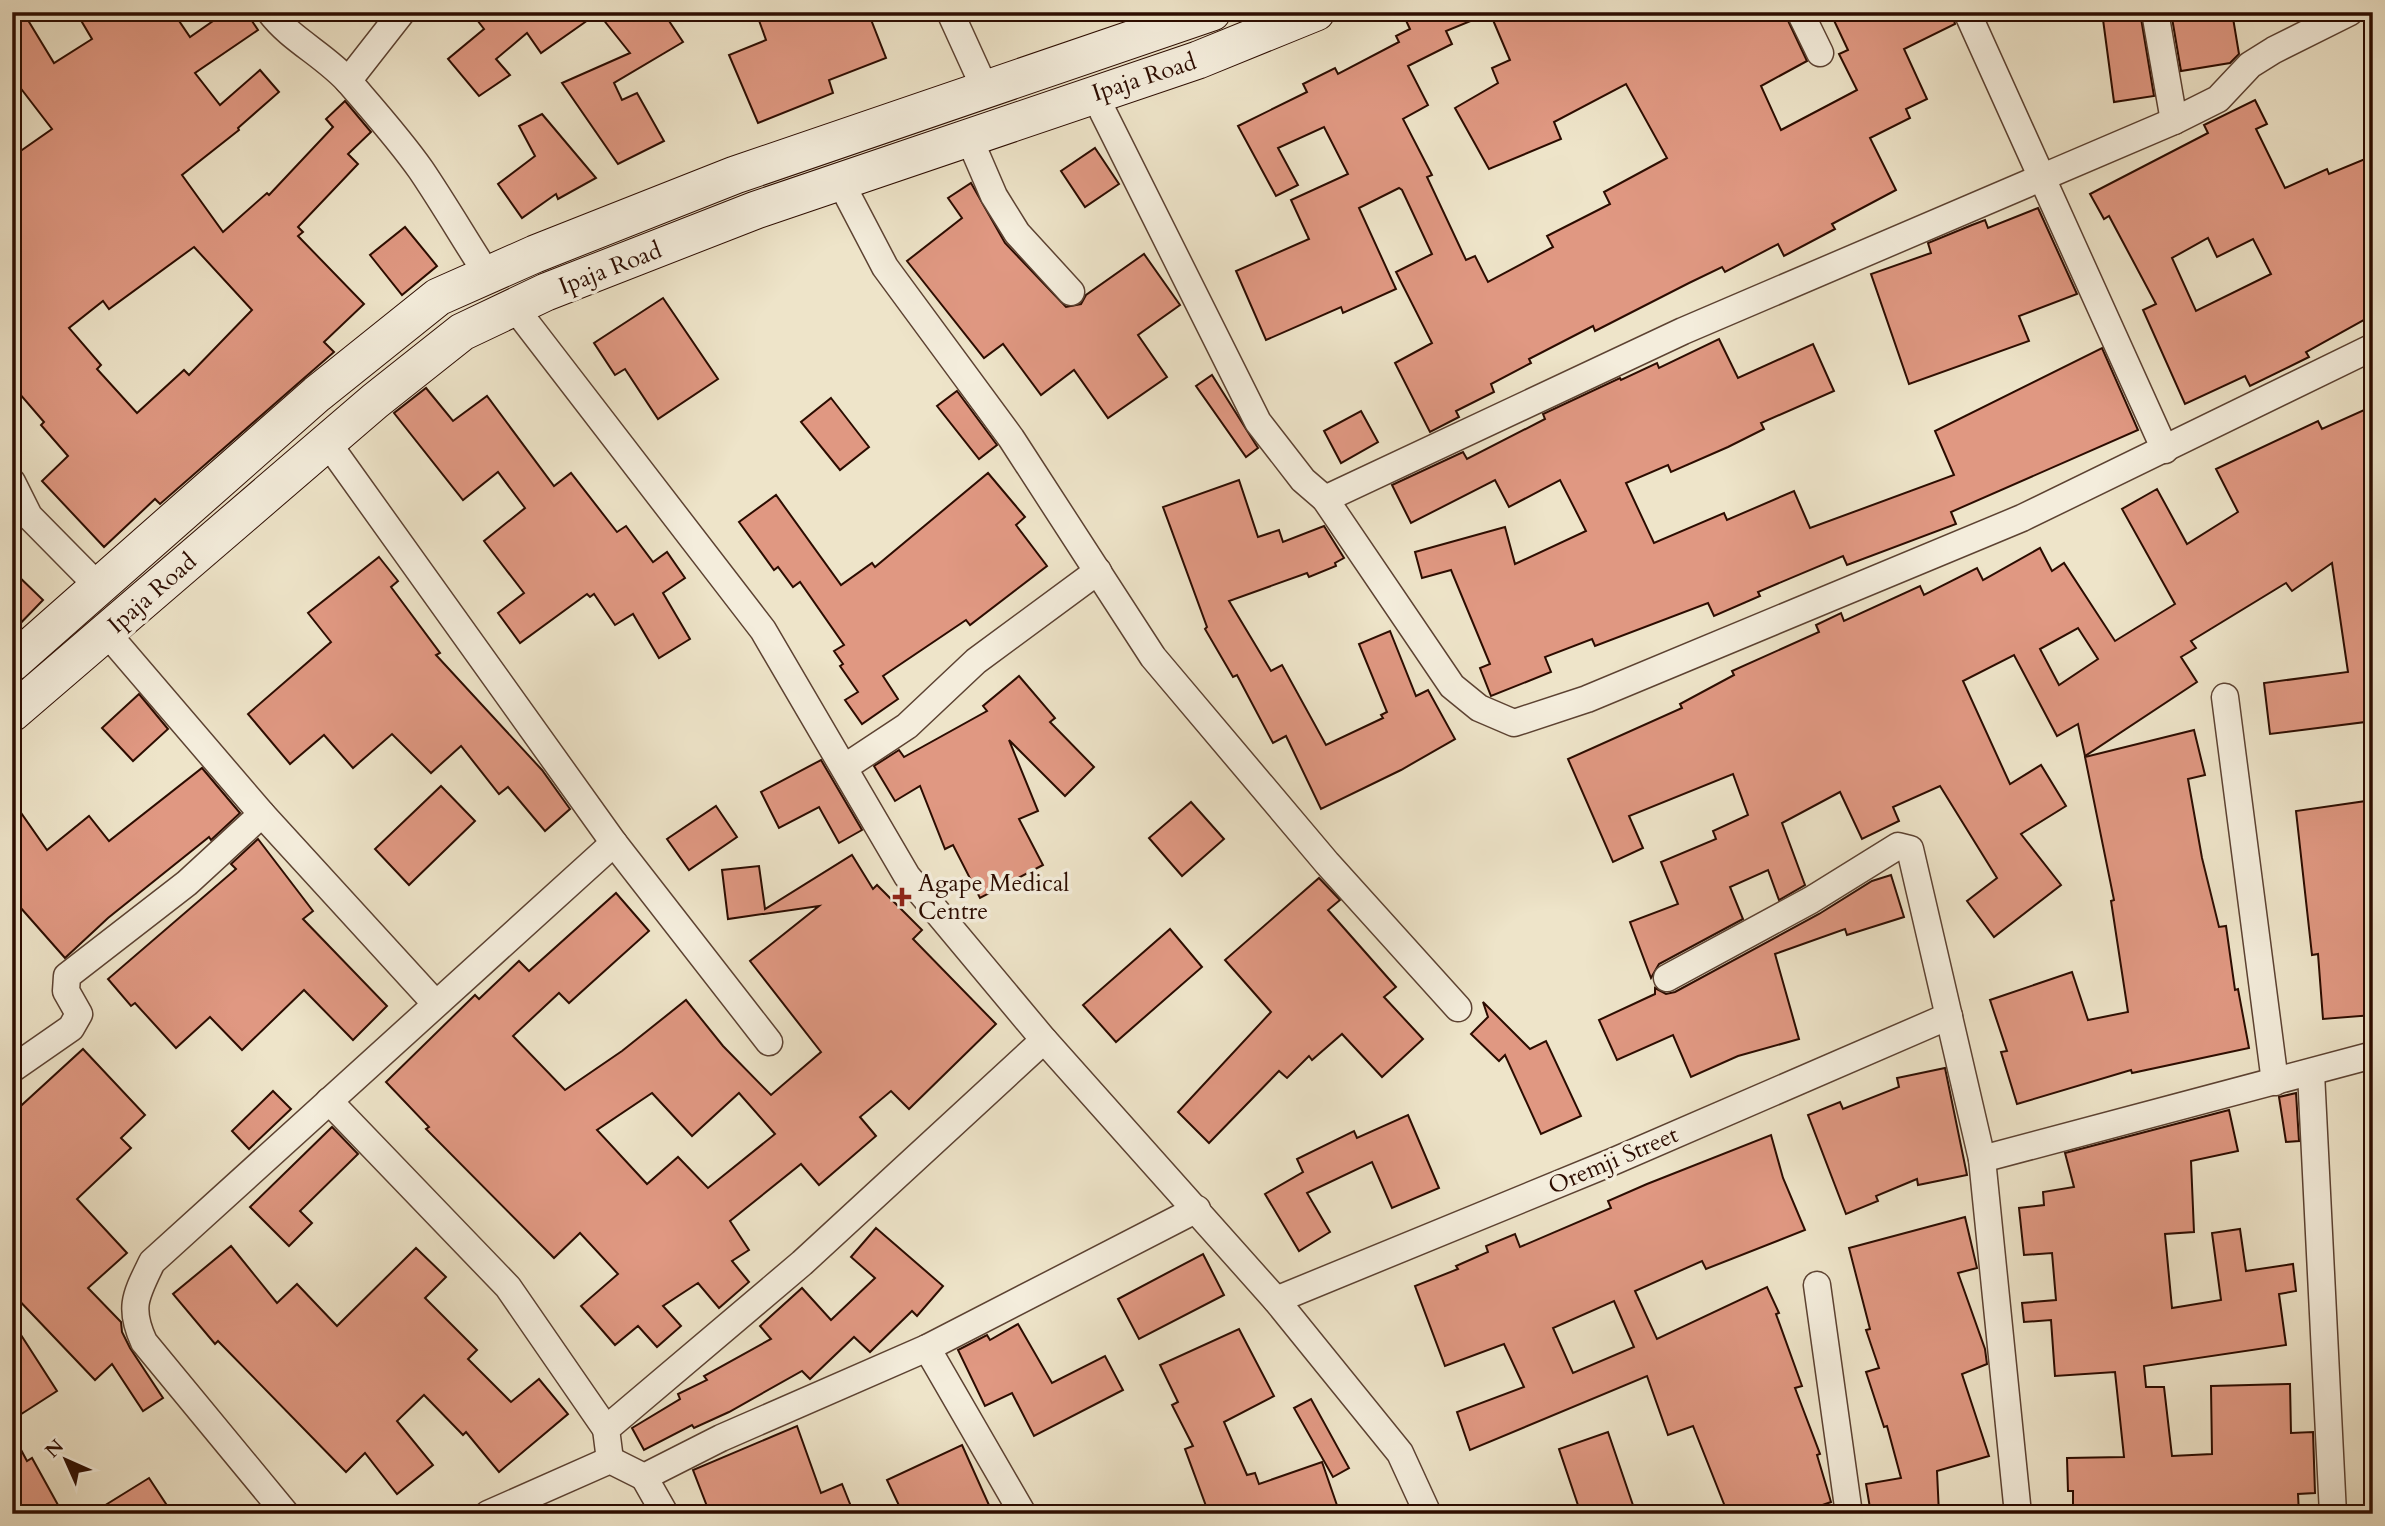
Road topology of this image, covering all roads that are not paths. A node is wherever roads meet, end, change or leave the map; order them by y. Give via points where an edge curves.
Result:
1 (270, 12) edge
2 (402, 12) edge
3 (950, 12) edge
4 (1212, 12) edge
5 (1316, 12) edge
6 (1800, 12) edge
7 (1967, 12) edge
8 (2155, 12) edge
9 (2350, 12) edge
10 (1820, 53) dead end
11 (348, 80) junction
12 (986, 91) junction
13 (1094, 94) junction
14 (2174, 121) junction
15 (969, 138) junction
16 (796, 155) junction
17 (2042, 177) junction
18 (823, 187) junction
19 (487, 274) junction
20 (1072, 292) dead end
21 (514, 308) junction
22 (2373, 347) edge
23 (327, 442) junction
24 (2165, 450) junction
25 (12, 482) edge
26 (1325, 499) junction
27 (1098, 571) junction
28 (100, 588) junction
29 (106, 632) junction
30 (12, 663) edge
31 (2225, 698) dead end
32 (12, 713) edge
33 (845, 767) junction
34 (262, 814) junction
35 (614, 843) junction
36 (1667, 978) dead end
37 (435, 1003) junction
38 (1458, 1008) dead end
39 (1948, 1016) junction
40 (1044, 1040) junction
41 (769, 1042) dead end
42 (2373, 1055) edge
43 (12, 1069) edge
44 (2311, 1073) junction
45 (2275, 1082) junction
46 (329, 1101) junction
47 (1982, 1160) junction
48 (1197, 1209) junction
49 (1817, 1284) dead end
50 (1276, 1300) junction
51 (927, 1348) junction
52 (606, 1429) junction
53 (610, 1460) junction
54 (644, 1477) junction
55 (286, 1514) edge
56 (488, 1514) edge
57 (665, 1514) edge
58 (1023, 1514) edge
59 (1428, 1514) edge
60 (1849, 1514) edge
61 (2018, 1514) edge
62 (2333, 1514) edge

1 - 11 street
2 - 11 street
3 - 12 street
4 - 12 main road, Ipaja Road
5 - 13 main road, Ipaja Road via 1198,60
6 - 10 street
7 - 17 street
8 - 14 street
9 - 14 street via 2274,50 2250,65 2218,99
11 - 19 street via 420,169
12 - 16 main road, Ipaja Road
13 - 15 main road, Ipaja Road
13 - 26 street via 1258,422 1303,480
14 - 17 street
15 - 18 main road, Ipaja Road
15 - 20 street via 994,196 1017,233
16 - 18 main road
16 - 19 main road, Ipaja Road
17 - 24 street
17 - 26 street via 1683,331
18 - 21 main road, Ipaja Road
18 - 27 street via 1012,438
19 - 28 main road, Ipaja Road via 438,298 317,394
21 - 23 main road, Ipaja Road via 462,332
21 - 33 street via 741,598
22 - 24 street
23 - 29 main road, Ipaja Road
23 - 35 street
24 - 26 street via 2022,518 1587,699 1514,723 1479,708 1452,686
25 - 28 street via 29,516
27 - 33 street via 976,661 907,726
27 - 38 street via 1153,657 1326,863
28 - 30 main road, Ipaja Road
29 - 32 main road, Ipaja Road
29 - 34 street
31 - 45 street
33 - 40 street via 907,876
34 - 37 street
34 - 43 street via 187,883 67,976 66,991 79,1014 71,1028
35 - 37 street
35 - 41 street
36 - 39 street via 1811,900 1898,846 1910,849
37 - 46 street
39 - 47 street
39 - 50 street, Oremji Street via 1612,1162
40 - 48 street
40 - 52 street via 802,1263
42 - 44 street
44 - 45 street
44 - 62 street
45 - 47 street
46 - 52 street via 508,1287
46 - 55 street via 152,1262 136,1294 133,1319 144,1342
47 - 61 street
48 - 50 street
48 - 51 street
49 - 60 street
50 - 59 street via 1400,1453
51 - 54 street via 721,1438
51 - 58 street
52 - 53 street
53 - 54 street
53 - 56 street
54 - 57 street

